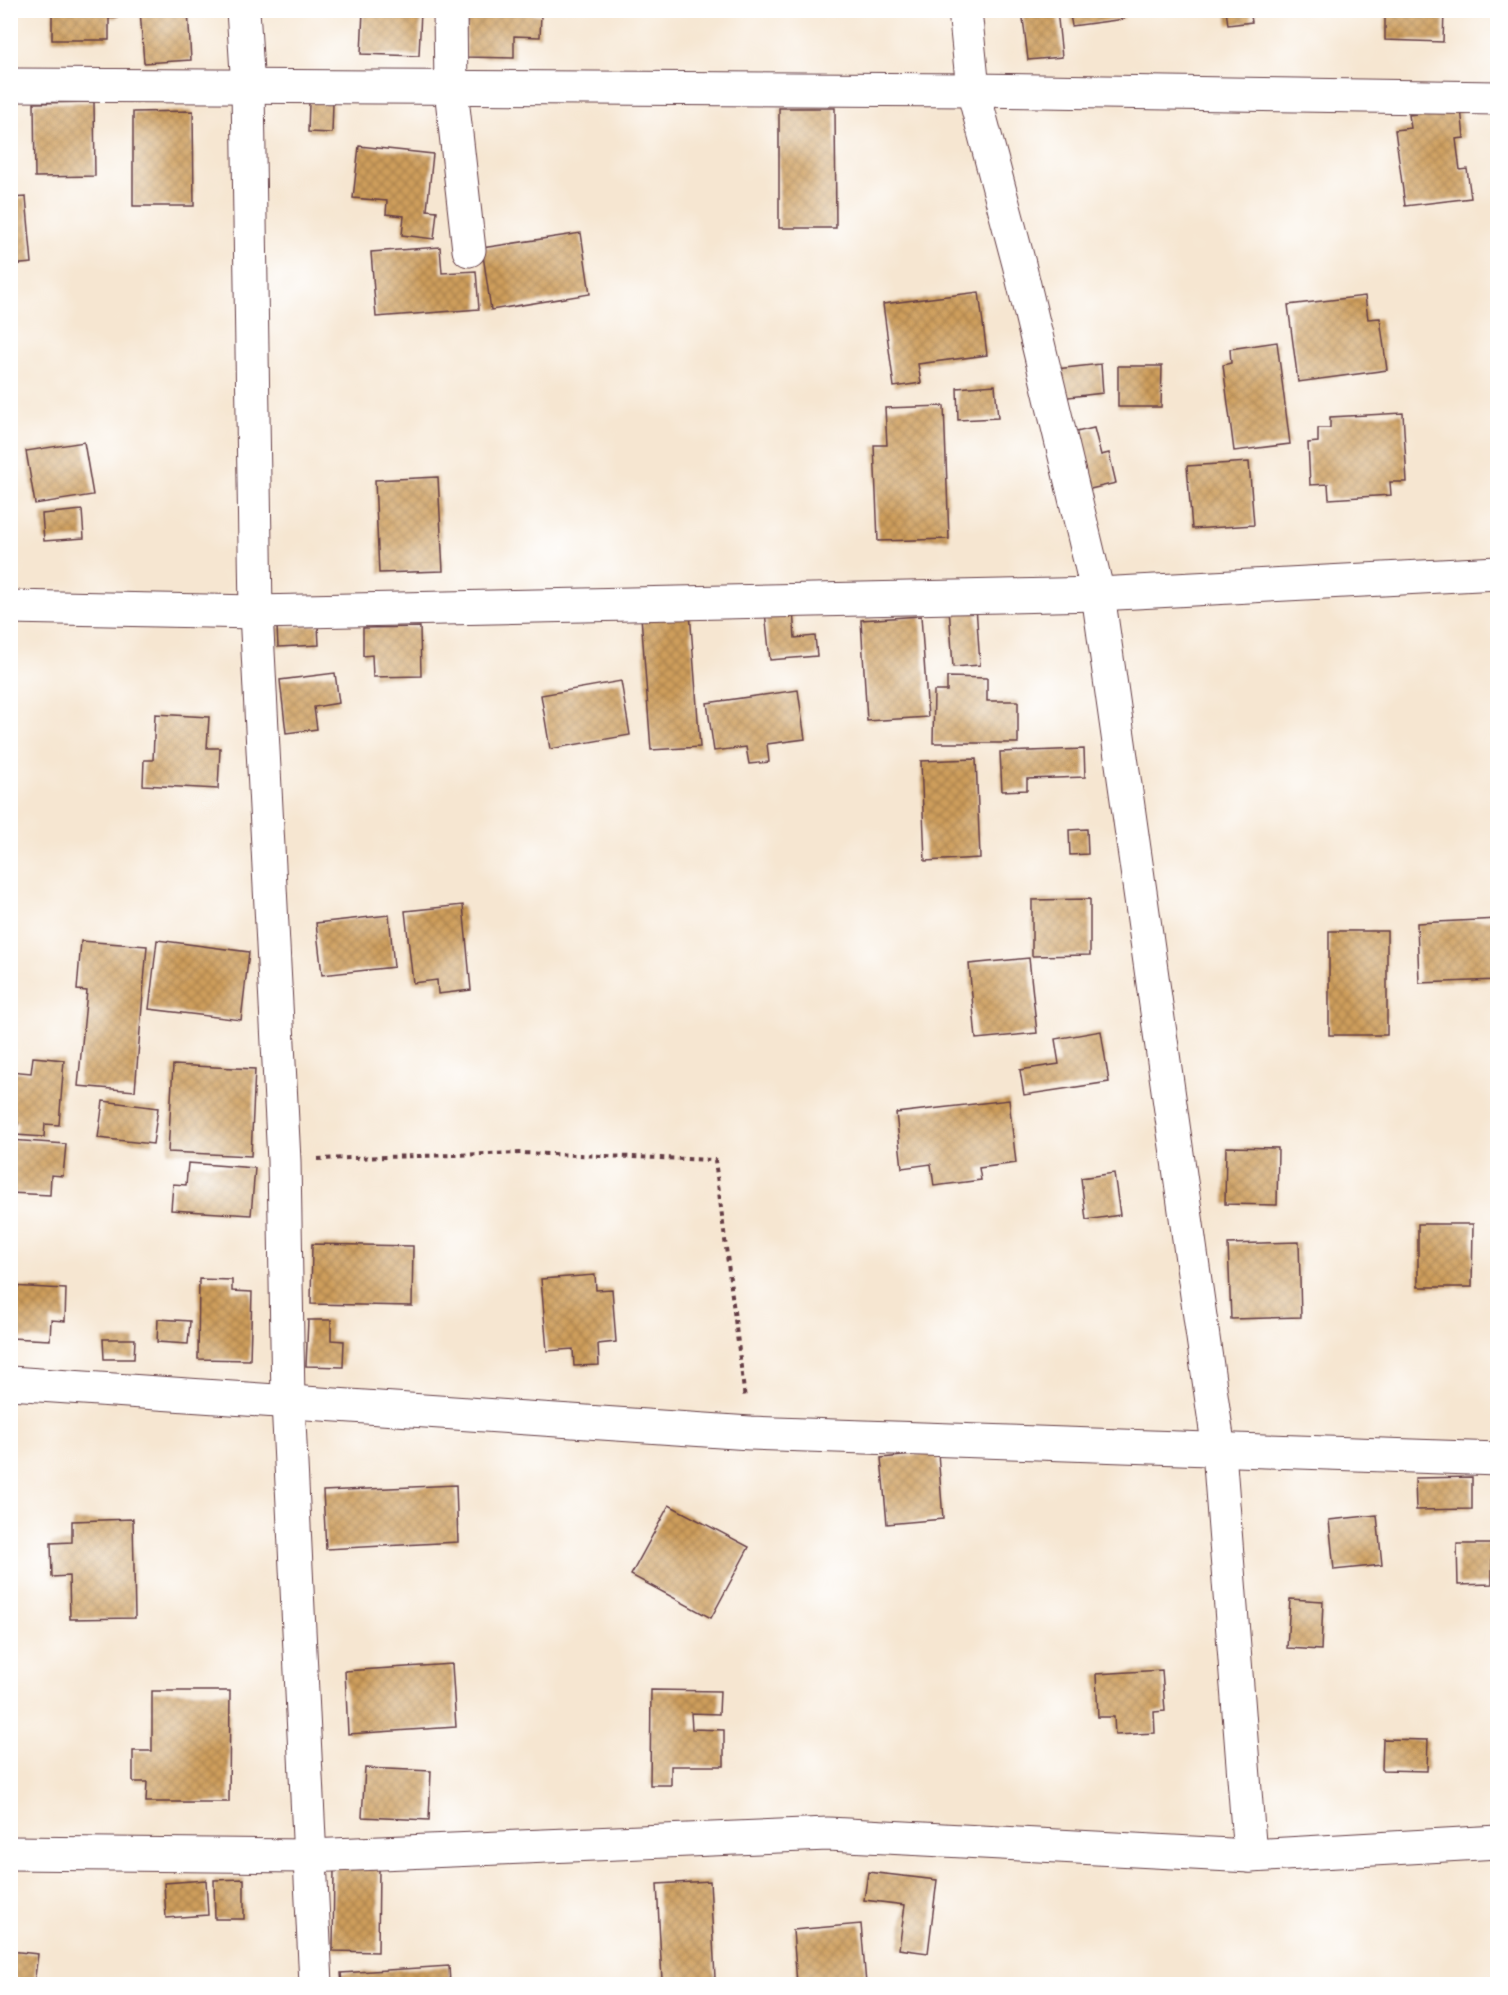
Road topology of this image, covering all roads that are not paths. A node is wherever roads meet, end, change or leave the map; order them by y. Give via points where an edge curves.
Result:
1 (243, 10) edge
2 (450, 10) edge
3 (965, 10) edge
4 (10, 85) edge
5 (248, 88) junction
6 (451, 89) junction
7 (973, 90) junction
8 (1497, 98) edge
9 (469, 250) dead end
10 (1497, 573) edge
11 (1098, 594) junction
12 (10, 607) edge
13 (256, 612) junction
14 (10, 1383) edge
15 (288, 1401) junction
16 (1219, 1451) junction
17 (1497, 1459) edge
18 (1497, 1842) edge
19 (10, 1853) edge
20 (309, 1856) junction
21 (1250, 1856) junction
22 (316, 1984) edge

1 - 5 street
2 - 6 street
3 - 7 street
4 - 5 street
5 - 6 street
5 - 13 street
6 - 7 street
6 - 9 street
7 - 8 street
7 - 11 street
10 - 11 street
11 - 13 street
11 - 16 street
12 - 13 street
13 - 15 street via 284,1161
14 - 15 street
15 - 16 street via 750,1432
15 - 20 street
16 - 17 street
16 - 21 street
18 - 21 street
19 - 20 street
20 - 21 street via 828,1834
20 - 22 street

